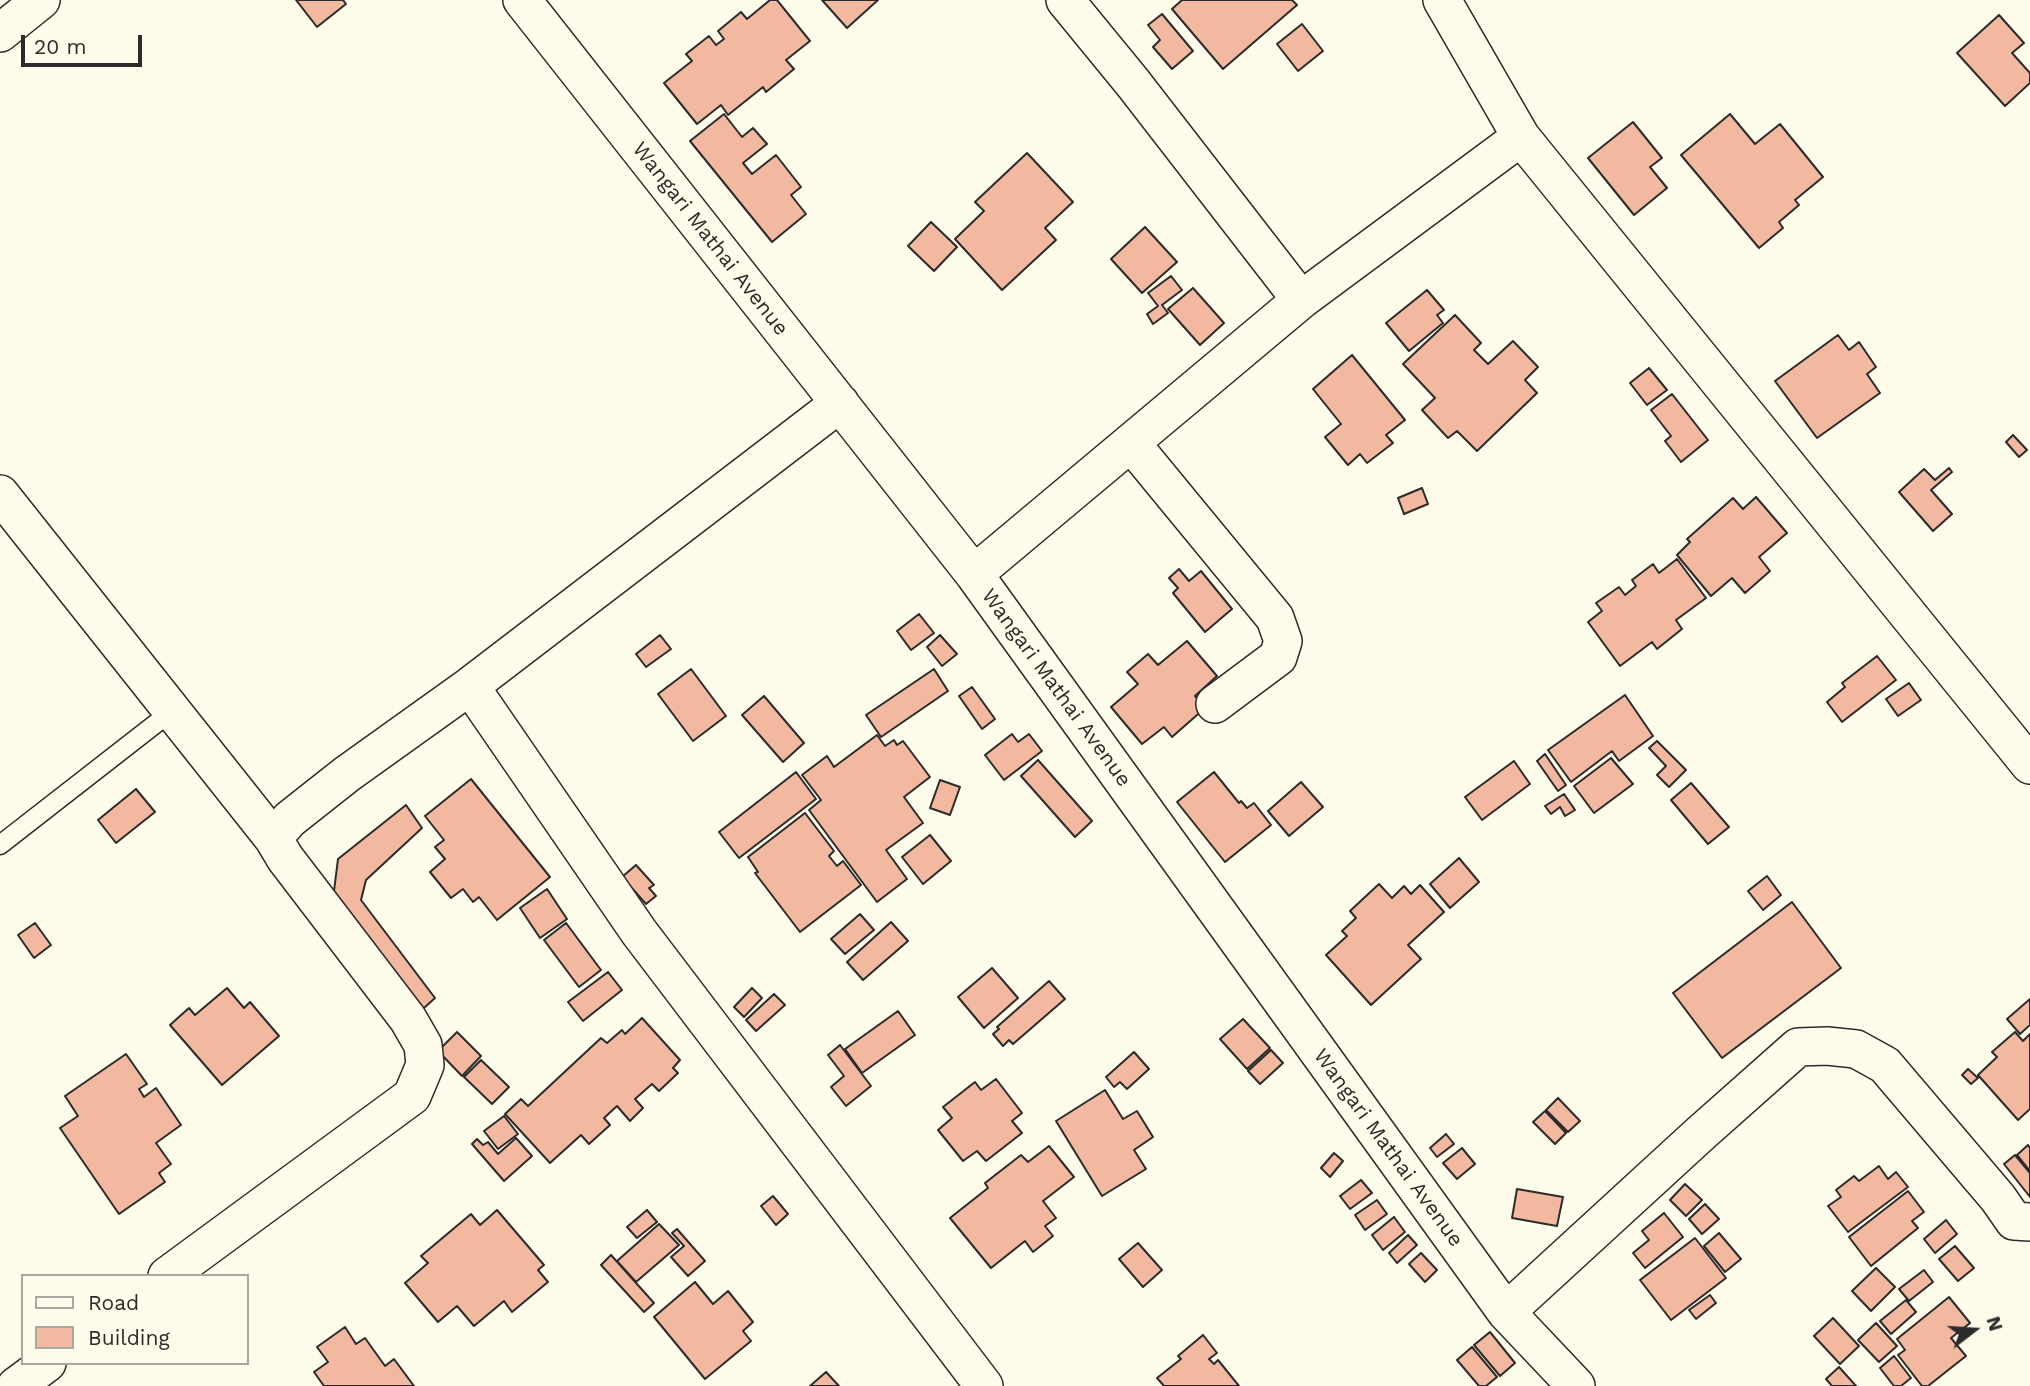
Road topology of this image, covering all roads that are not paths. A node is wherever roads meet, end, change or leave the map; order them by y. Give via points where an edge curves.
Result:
1 (41, 0) edge
2 (522, 0) edge
3 (1065, 0) edge
4 (1442, 0) edge
5 (0, 33) edge
6 (1521, 137) junction
7 (1301, 300) junction
8 (839, 403) junction
9 (1131, 443) junction
10 (0, 494) edge
11 (974, 574) junction
12 (470, 686) junction
13 (1215, 704) dead end
14 (172, 711) junction
15 (2030, 765) edge
16 (273, 838) junction
17 (0, 845) edge
18 (2030, 1222) edge
19 (170, 1274) edge
20 (1506, 1312) junction
21 (44, 1365) edge
22 (16, 1386) edge
23 (984, 1386) edge
24 (1576, 1386) edge

1 - 5 street
2 - 8 street, Wangari Mathai Avenue
3 - 7 street
4 - 6 street
6 - 7 street
6 - 15 street
7 - 9 street
8 - 11 street, Wangari Mathai Avenue
8 - 12 street
9 - 11 street
9 - 13 street via 1275,618 1283,641 1278,656
10 - 14 street
11 - 20 street, Wangari Mathai Avenue
12 - 16 street via 347,774
12 - 23 street via 639,932
14 - 16 street
14 - 17 lane
16 - 19 street via 408,1019 423,1045 425,1065 412,1096
18 - 20 street via 2014,1221 1885,1065 1856,1049 1798,1047
20 - 24 street, Wangari Mathai Avenue
21 - 22 street

